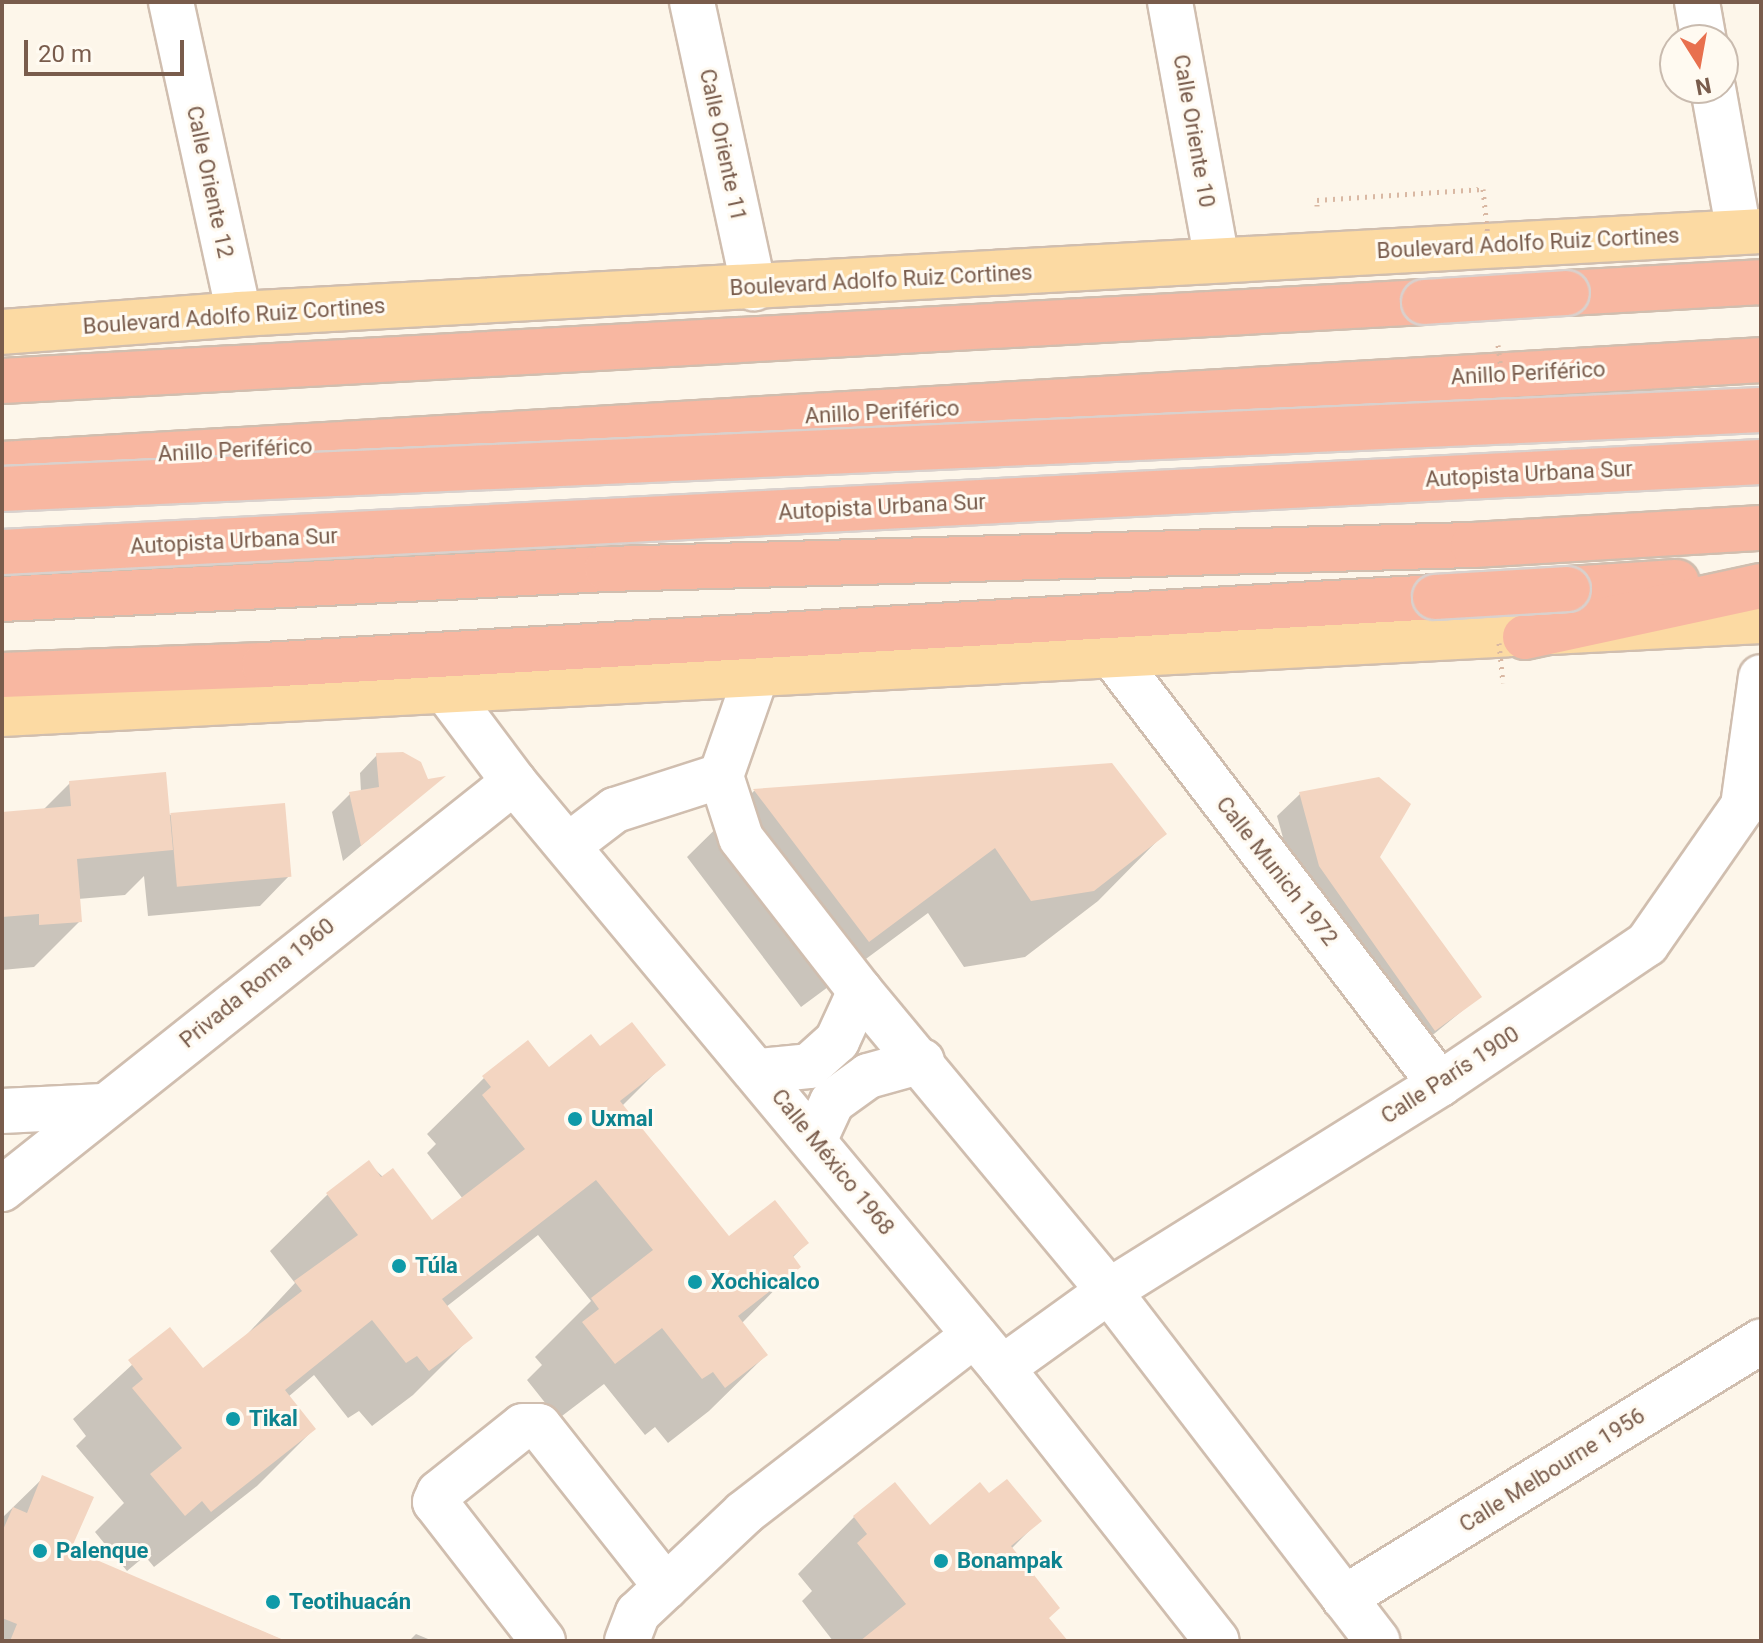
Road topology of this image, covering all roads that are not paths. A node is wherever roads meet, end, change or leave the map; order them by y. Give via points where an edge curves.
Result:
1 (171, 2) edge
2 (692, 2) edge
3 (1170, 2) edge
4 (1697, 2) edge
5 (1701, 24) edge
6 (1717, 104) edge
7 (1750, 231) edge
8 (1217, 260) junction
9 (1761, 282) edge
10 (754, 288) junction
11 (239, 314) junction
12 (2, 332) edge
13 (1761, 360) edge
14 (2, 381) edge
15 (1761, 410) edge
16 (1761, 462) edge
17 (2, 464) edge
18 (2, 489) edge
19 (1761, 528) edge
20 (2, 552) edge
21 (1761, 576) edge
22 (1761, 586) edge
23 (2, 599) edge
24 (1761, 621) edge
25 (1525, 637) junction
26 (1115, 659) junction
27 (757, 673) junction
28 (2, 675) edge
29 (1761, 677) edge
30 (443, 687) junction
31 (2, 714) edge
32 (721, 776) junction
33 (514, 782) junction
34 (569, 845) junction
35 (860, 991) junction
36 (922, 1061) junction
37 (760, 1071) junction
38 (1440, 1084) junction
39 (103, 1106) junction
40 (2, 1111) edge
41 (814, 1141) junction
42 (2, 1189) edge
43 (1109, 1291) junction
44 (974, 1335) junction
45 (1761, 1341) edge
46 (1002, 1368) junction
47 (666, 1587) junction
48 (1344, 1598) junction
49 (543, 1641) edge
50 (627, 1641) edge
51 (1217, 1641) edge
52 (1378, 1641) edge

1 - 11 street, Calle Oriente 12
2 - 10 street, Calle Oriente 11
3 - 8 street, Calle Oriente 10
4 - 5 street
6 - 7 street
7 - 8 main road, Boulevard Adolfo Ruiz Cortines
8 - 10 main road, Boulevard Adolfo Ruiz Cortines
9 - 14 highway, bridge
10 - 11 main road, Boulevard Adolfo Ruiz Cortines
11 - 12 main road, Boulevard Adolfo Ruiz Cortines
13 - 17 highway, Anillo Periférico
15 - 18 highway, bridge
16 - 20 highway, Autopista Urbana Sur, bridge
19 - 23 highway via 1442,546 592,570
21 - 28 highway, bridge via 264,665
22 - 25 highway
24 - 25 main road
25 - 26 main road
26 - 27 main road
26 - 38 street, Calle Munich 1972
27 - 30 main road
27 - 32 street
29 - 38 street, Calle París 1900 via 1743,806 1647,944
30 - 31 main road
30 - 33 street, Calle México 1968
32 - 34 street via 615,810
32 - 35 street via 741,838
33 - 34 street, Calle México 1968
33 - 39 street, Privada Roma 1960
34 - 37 street, Calle México 1968
35 - 36 street
35 - 37 street via 837,1041 809,1066
36 - 41 street via 868,1076 832,1102
36 - 43 street
37 - 41 street, Calle México 1968
38 - 43 street, Calle París 1900
39 - 40 street
39 - 42 street, Privada Roma 1960
41 - 44 street, Calle México 1968
43 - 46 street, Calle París 1900
43 - 48 street
44 - 46 street, Calle México 1968
44 - 47 street via 744,1513
45 - 48 street, Calle Melbourne 1956
46 - 51 street, Calle México 1968
47 - 49 street via 539,1426 523,1426 439,1493 435,1502
47 - 50 street via 638,1613
48 - 52 street

